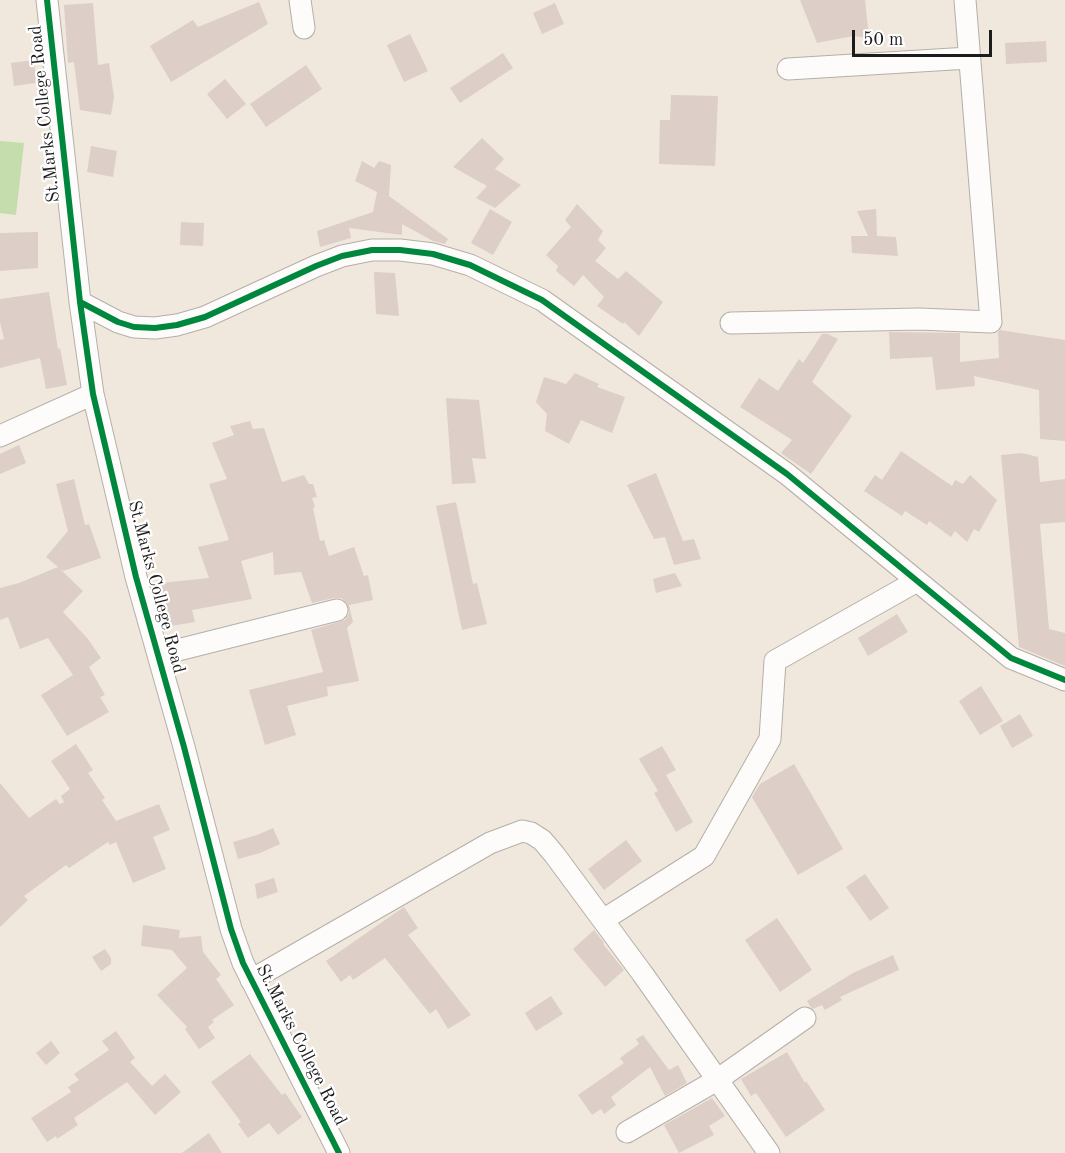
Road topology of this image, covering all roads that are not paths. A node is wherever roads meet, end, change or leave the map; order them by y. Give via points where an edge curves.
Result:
1 (47, 0) edge
2 (300, 0) edge
3 (965, 0) edge
4 (304, 28) dead end
5 (969, 58) junction
6 (788, 69) dead end
7 (80, 302) junction
8 (731, 323) dead end
9 (93, 394) junction
10 (0, 436) edge
11 (917, 581) junction
12 (337, 610) dead end
13 (158, 655) junction
14 (1065, 680) edge
15 (603, 920) junction
16 (251, 980) junction
17 (805, 1018) dead end
18 (717, 1080) junction
19 (627, 1132) dead end
20 (339, 1153) edge
21 (769, 1153) edge

1 - 7 street, St.Marks College Road
2 - 4 street
3 - 5 street
5 - 6 street
5 - 8 street via 991,322 919,319
7 - 9 street, St.Marks College Road
7 - 11 street via 118,322 155,328 205,316 342,256 400,250 433,254 470,265 542,300 788,474
9 - 10 street
9 - 13 street, St.Marks College Road
11 - 14 street via 1011,658
11 - 15 street via 775,661 770,739 704,856
12 - 13 street
13 - 16 street, St.Marks College Road via 231,929
15 - 16 street via 542,840 522,831 490,843
15 - 18 street
16 - 20 street, St.Marks College Road
17 - 18 street
18 - 19 street
18 - 21 street

